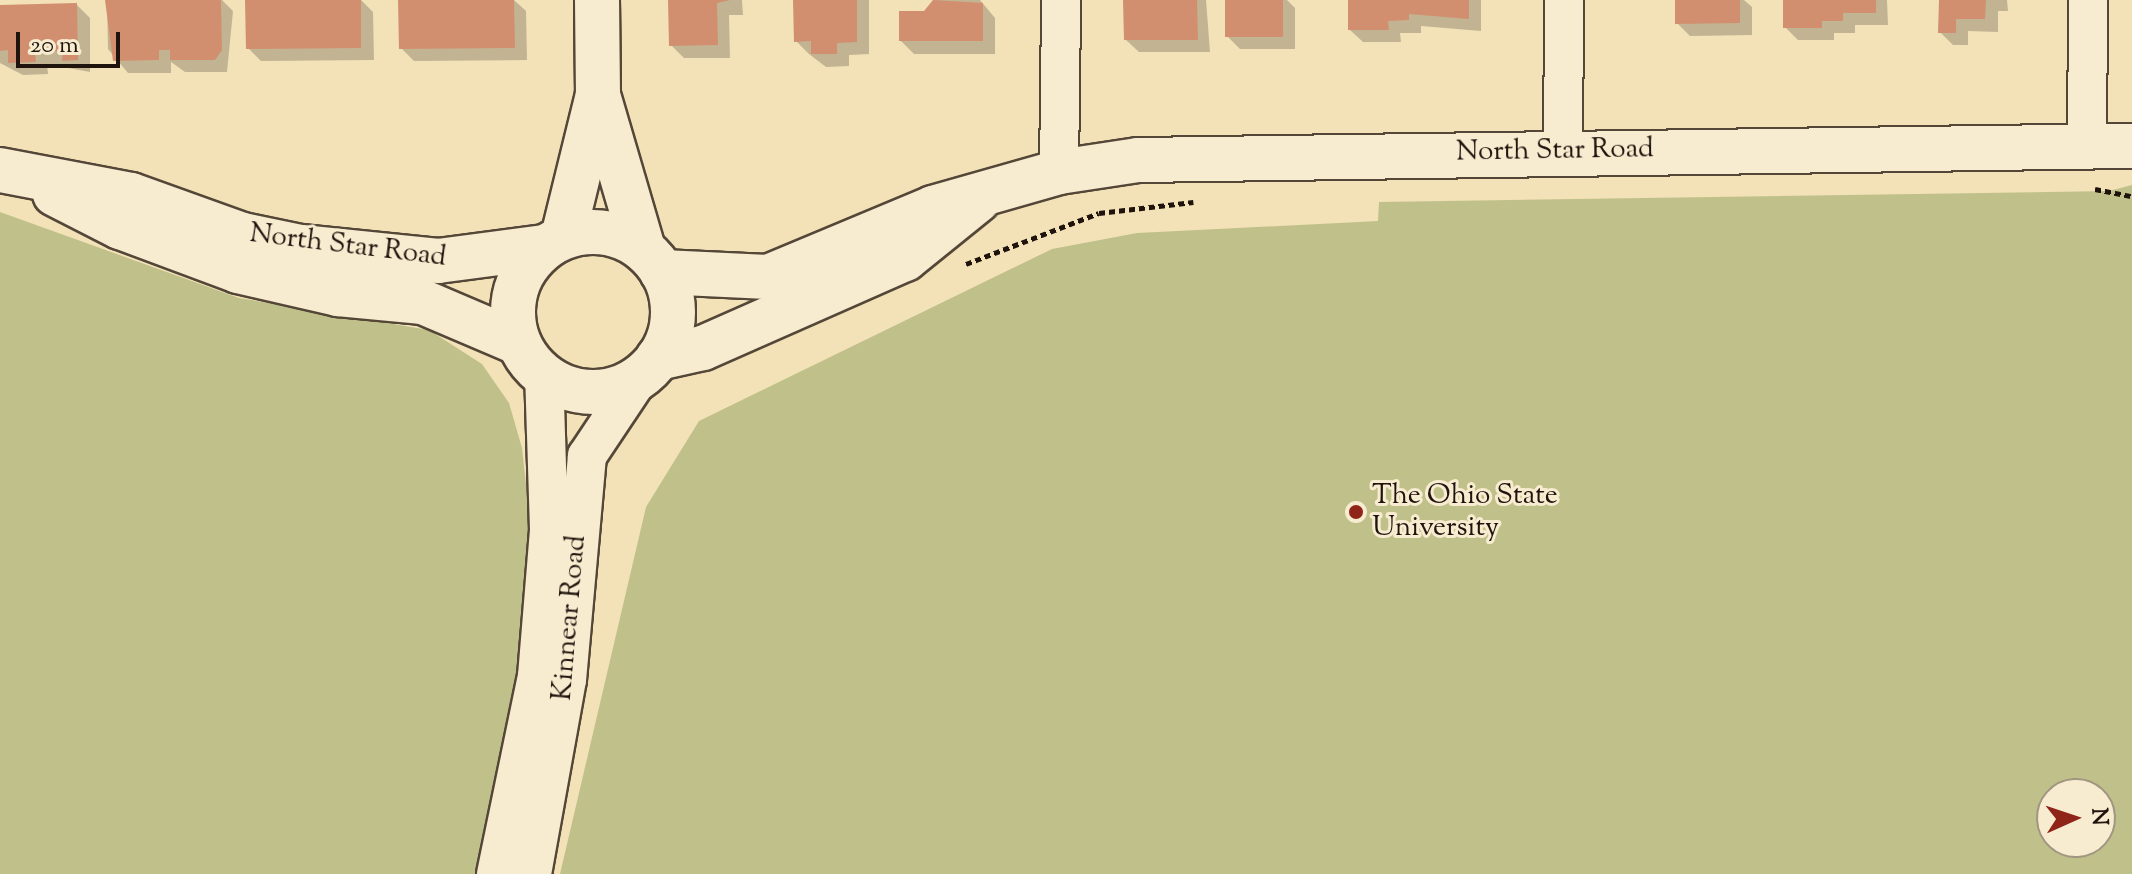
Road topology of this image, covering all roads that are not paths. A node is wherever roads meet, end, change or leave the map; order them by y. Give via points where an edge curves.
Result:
1 (597, 0) edge
2 (1061, 0) edge
3 (1564, 0) edge
4 (2088, 0) edge
5 (598, 95) junction
6 (2132, 146) edge
7 (1563, 151) junction
8 (2084, 167) junction
9 (7, 171) edge
10 (1059, 172) junction
11 (983, 196) junction
12 (554, 242) junction
13 (652, 261) junction
14 (531, 359) junction
15 (650, 367) junction
16 (496, 874) edge
17 (532, 874) edge

1 - 5 street
2 - 10 street
3 - 7 street
4 - 8 street
5 - 12 street
5 - 13 street
6 - 8 street, North Star Road
7 - 8 street, North Star Road
7 - 10 street, North Star Road via 1213,157
9 - 12 street, North Star Road via 131,195 243,235 301,247 438,261
9 - 14 street, North Star Road via 120,227 238,271 338,294 423,302
10 - 11 street, North Star Road
11 - 13 street, North Star Road via 933,208 768,277
11 - 15 street, North Star Road via 905,259
12 - 13 street via 605,232
12 - 14 street via 515,291
13 - 15 street via 672,315
14 - 15 street via 592,392
14 - 16 street, Kinnear Road via 549,530 537,676
15 - 17 street, Kinnear Road via 587,456 567,680

